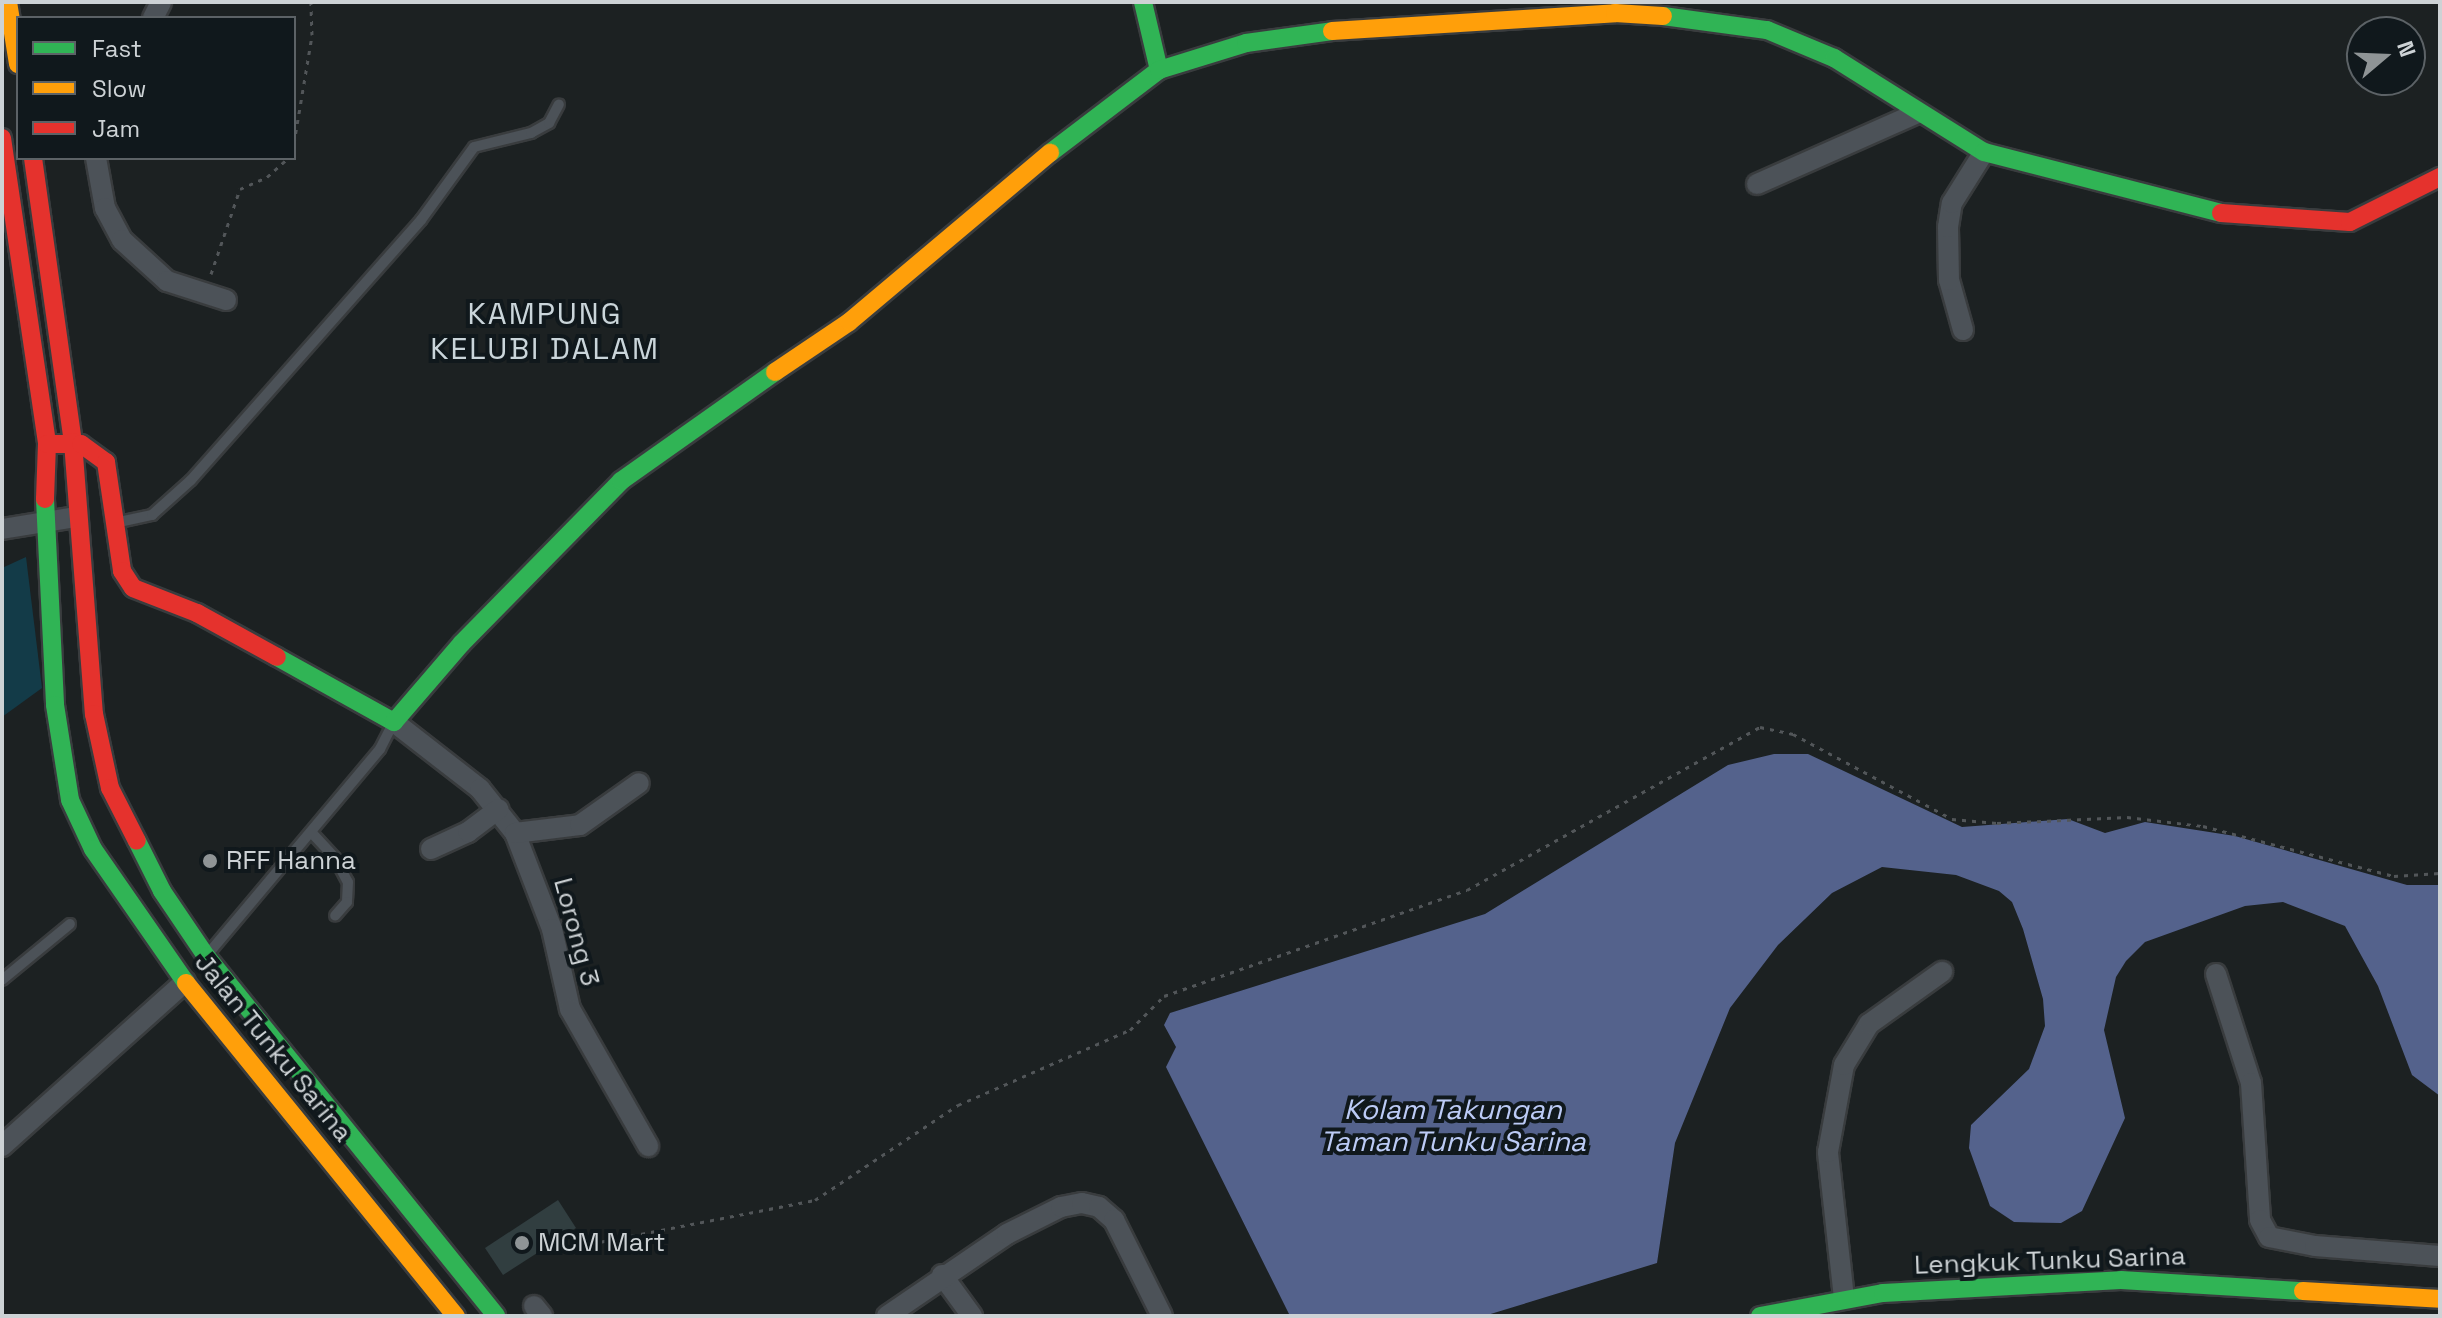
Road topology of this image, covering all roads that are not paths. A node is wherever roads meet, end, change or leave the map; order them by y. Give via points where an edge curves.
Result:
1 (8, 2) edge
2 (1143, 2) edge
3 (1513, 11) edge
4 (16, 52) edge
5 (1159, 70) junction
6 (559, 104) dead end
7 (1917, 113) junction
8 (2, 138) edge
9 (1984, 152) junction
10 (33, 160) edge
11 (96, 160) edge
12 (2440, 177) edge
13 (1757, 184) dead end
14 (226, 300) dead end
15 (1963, 330) dead end
16 (73, 442) junction
17 (47, 444) junction
18 (75, 517) junction
19 (44, 520) junction
20 (117, 523) junction
21 (2, 529) edge
22 (394, 722) junction
23 (639, 783) dead end
24 (498, 809) junction
25 (311, 832) junction
26 (515, 833) junction
27 (431, 849) dead end
28 (335, 916) dead end
29 (70, 924) dead end
30 (206, 956) junction
31 (1942, 972) dead end
32 (2216, 974) dead end
33 (2, 980) edge
34 (185, 982) junction
35 (2, 1146) edge
36 (648, 1146) dead end
37 (2440, 1256) edge
38 (942, 1275) junction
39 (1844, 1298) junction
40 (2440, 1299) edge
41 (2396, 1306) edge
42 (456, 1316) edge
43 (496, 1316) edge
44 (887, 1316) edge
45 (972, 1316) edge
46 (1162, 1316) edge
47 (1760, 1316) edge

1 - 4 street
2 - 5 street
3 - 5 street via 1270,38
3 - 7 street via 1733,22 1834,58
5 - 22 street via 1080,128 849,322 621,481 420,686
6 - 20 lane via 549,123 531,133 474,147 421,220 191,480 152,515
7 - 9 street
7 - 13 street
8 - 17 street, Jalan Tunku Sarina
9 - 12 street via 2108,187 2267,220 2350,222
9 - 15 street via 1952,203 1948,227 1949,280
10 - 16 street, Jalan Tunku Sarina
11 - 14 street via 105,208 122,240 167,281
16 - 17 street
16 - 18 street, Jalan Tunku Sarina
16 - 20 street via 91,447 106,462
17 - 19 street, Jalan Tunku Sarina
18 - 19 street
18 - 30 street, Jalan Tunku Sarina via 94,714 110,788 162,891
19 - 21 street
19 - 34 street, Jalan Tunku Sarina via 57,743 70,800 101,863
20 - 22 street via 122,571 133,588 197,613 354,705
22 - 24 street, Lorong 3
22 - 25 lane via 380,749
23 - 26 street via 580,825
24 - 26 street, Lorong 3
24 - 27 street via 468,832
25 - 28 lane via 348,882 347,902
25 - 30 lane
26 - 36 street, Lorong 3 via 542,895 570,1009
29 - 33 lane
30 - 43 street, Jalan Tunku Sarina
31 - 39 street via 1869,1024 1844,1065 1828,1152
32 - 37 street via 2251,1083 2260,1220 2277,1241
34 - 35 street
34 - 42 street, Jalan Tunku Sarina
38 - 44 street
38 - 45 street
38 - 46 street via 1061,1207 1091,1204 1114,1220
39 - 41 street, Lengkuk Tunku Sarina via 2121,1280
39 - 47 street, Lengkuk Tunku Sarina
40 - 41 street, Lengkuk Tunku Sarina

